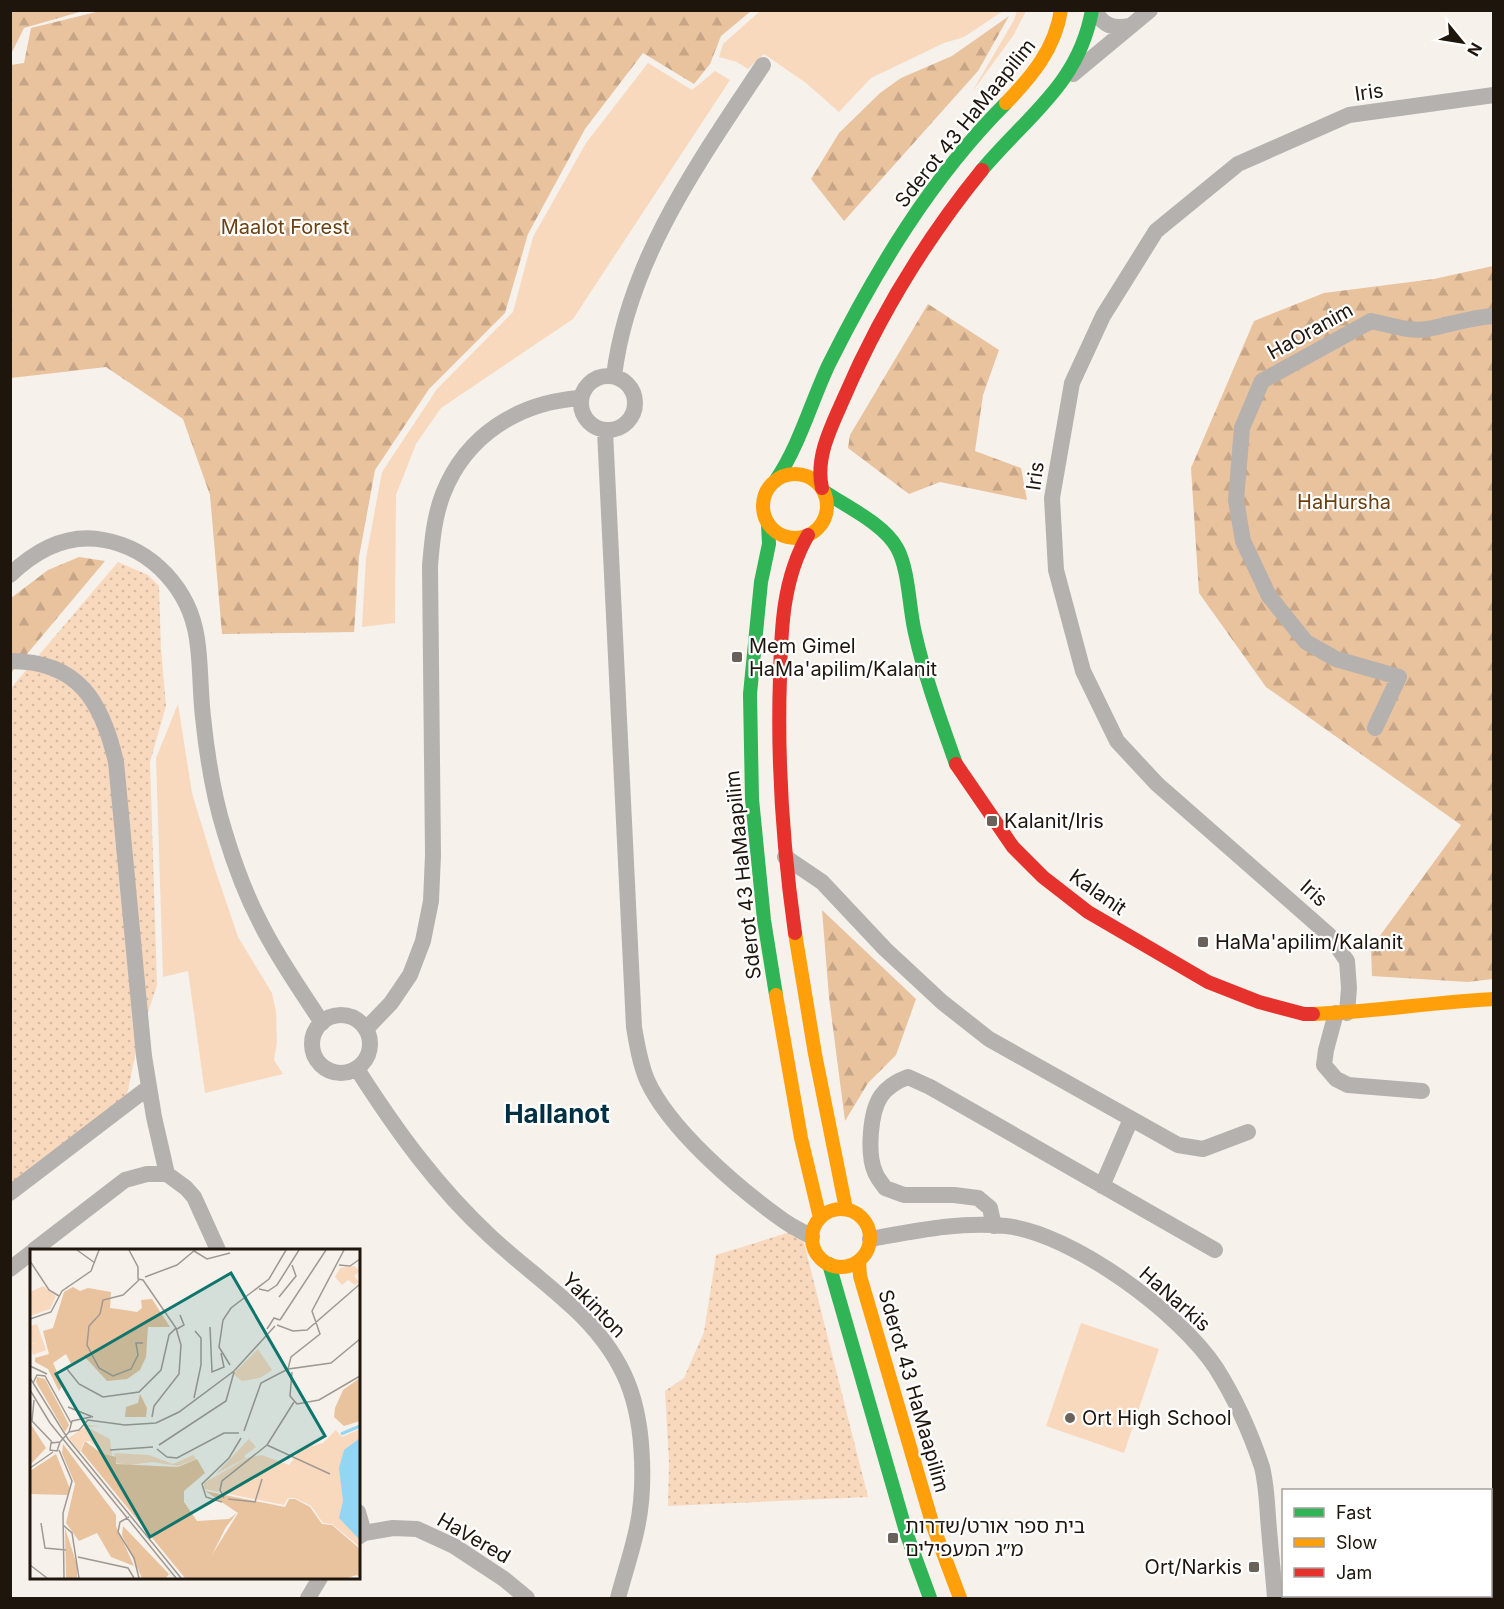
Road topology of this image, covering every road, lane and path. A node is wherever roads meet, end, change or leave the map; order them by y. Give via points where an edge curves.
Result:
1 (1061, 10) edge
2 (1093, 10) edge
3 (1150, 10) edge
4 (1130, 26) junction
5 (763, 65) dead end
6 (1059, 86) junction
7 (1494, 96) edge
8 (1494, 316) edge
9 (614, 376) junction
10 (581, 398) junction
11 (605, 431) junction
12 (776, 480) junction
13 (823, 490) junction
14 (768, 524) junction
15 (837, 524) dead end
16 (851, 525) dead end
17 (820, 526) junction
18 (808, 535) junction
19 (890, 539) junction
20 (10, 575) edge
21 (10, 661) edge
22 (1375, 728) dead end
23 (785, 857) junction
24 (1494, 999) edge
25 (1342, 1013) junction
26 (322, 1023) junction
27 (366, 1029) junction
28 (357, 1069) junction
29 (148, 1087) junction
30 (1422, 1091) dead end
31 (1131, 1119) junction
32 (1248, 1132) dead end
33 (167, 1174) junction
34 (1102, 1186) junction
35 (10, 1193) edge
36 (846, 1209) junction
37 (820, 1218) junction
38 (994, 1226) junction
39 (812, 1236) junction
40 (870, 1239) junction
41 (36, 1249) edge
42 (217, 1249) edge
43 (1215, 1250) dead end
44 (30, 1253) edge
45 (859, 1261) junction
46 (829, 1264) junction
47 (10, 1269) edge
48 (361, 1535) edge
49 (319, 1579) edge
50 (308, 1599) edge
51 (527, 1599) edge
52 (618, 1599) edge
53 (930, 1599) edge
54 (960, 1599) edge
55 (1275, 1599) edge

1 - 12 main road, Sderot 43 HaMaapilim via 1058,33 1037,68 944,173 879,270 818,387 792,457
2 - 4 street via 1111,28
2 - 6 main road via 1075,63
3 - 4 street
4 - 6 street
5 - 9 street via 700,160 665,223 629,310
6 - 13 main road via 966,190 903,284 844,398 830,434 819,476
7 - 25 street, Iris via 1349,115 1238,164 1156,231 1103,316 1072,383 1052,498 1056,570 1083,671 1117,741 1157,784 1329,935 1347,961 1348,988
8 - 22 street, HaOranim via 1426,329 1371,321 1262,381 1242,428 1236,500 1243,541 1269,596 1306,642 1336,659 1399,677
9 - 10 street via 594,380
9 - 11 street via 632,388 635,409 623,427
10 - 11 street via 588,422
10 - 27 street via 562,399 523,412 485,434 458,463 442,496 429,566 431,901 423,941 410,975
11 - 39 street via 634,1027 641,1063 656,1097 704,1153 782,1220
12 - 13 main road via 806,475
12 - 14 main road via 763,505
13 - 17 main road via 827,510
13 - 19 main road, Kalanit via 877,525
14 - 18 main road via 790,538
14 - 37 main road, Sderot 43 HaMaapilim via 769,544 755,628 750,694 752,799 776,997 801,1138
15 - 17 main road
16 - 19 main road
17 - 18 main road
18 - 23 main road via 791,574 778,694
19 - 25 main road, Kalanit via 905,574 925,674 957,766 1013,847 1043,877 1088,912 1208,982 1258,1002 1304,1014
20 - 26 street via 50,546 72,539 95,538 140,551 176,585 197,637 210,768 234,861 260,924
21 - 29 street via 46,665 77,682 102,714 110,736 116,762
23 - 31 street via 822,882 885,949 989,1039
23 - 36 main road via 804,992
24 - 25 main road, Kalanit
25 - 30 street, Iris via 1326,1050 1324,1065 1336,1079 1348,1085
26 - 27 street via 347,1016
26 - 28 street via 313,1039 317,1060 335,1073
27 - 28 street via 370,1050
28 - 52 street, Yakinton via 417,1157 454,1200 489,1236 583,1317 611,1350 628,1380 640,1422 643,1489
29 - 33 street
29 - 35 street
31 - 32 street via 1178,1145 1203,1149
31 - 34 street
33 - 41 street via 125,1180
33 - 42 street via 194,1197
34 - 38 street via 930,1087 908,1077 895,1082 881,1096 872,1118 874,1171 885,1188 904,1195 978,1198 990,1208
34 - 43 street
36 - 37 main road
36 - 40 main road via 864,1220
37 - 39 main road
38 - 40 street, HaNarkis via 940,1227
38 - 55 street, HaNarkis via 1043,1236 1085,1255 1165,1312 1216,1369 1245,1423 1262,1470
39 - 46 main road via 816,1253
40 - 45 main road
44 - 47 street
45 - 46 main road via 844,1267
45 - 54 main road, Sderot 43 HaMaapilim via 860,1276 933,1526
46 - 53 main road via 907,1535
48 - 51 street, HaVered via 393,1528 417,1529 454,1546
49 - 50 street

